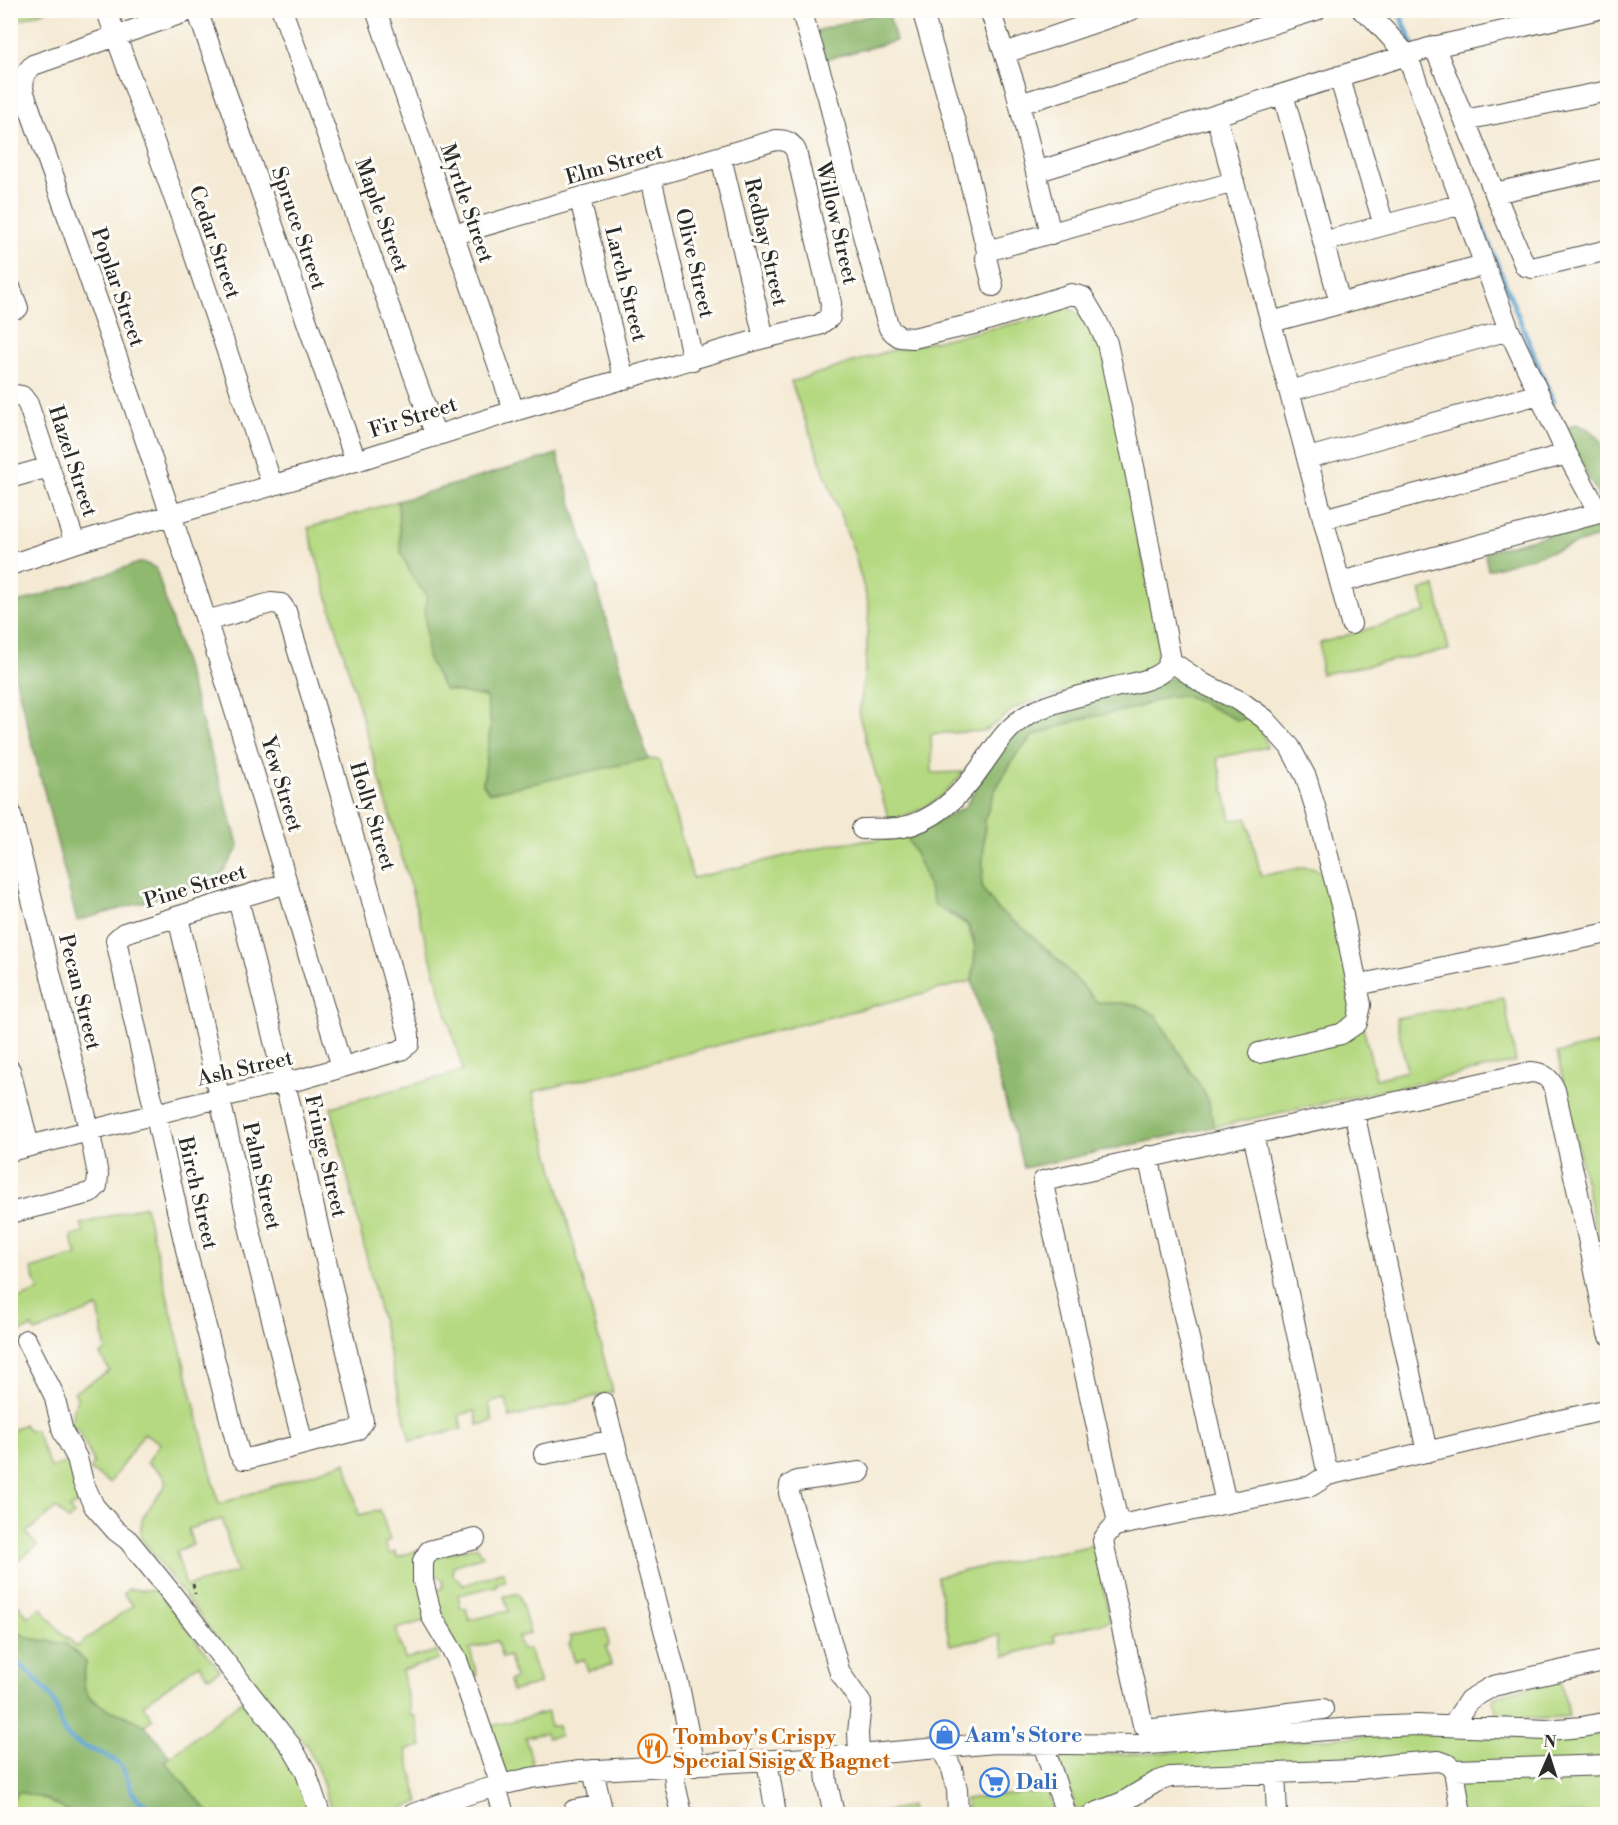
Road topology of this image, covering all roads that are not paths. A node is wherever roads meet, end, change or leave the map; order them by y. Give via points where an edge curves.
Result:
1 (191, 10) edge
2 (197, 10) edge
3 (282, 10) edge
4 (376, 10) edge
5 (801, 10) edge
6 (922, 10) edge
7 (990, 10) edge
8 (1131, 10) edge
9 (1316, 10) edge
10 (1362, 10) edge
11 (1595, 10) edge
12 (106, 13) edge
13 (115, 36) junction
14 (1421, 51) junction
15 (1005, 53) junction
16 (1339, 76) junction
17 (1608, 91) edge
18 (1283, 94) junction
19 (1020, 104) junction
20 (1216, 115) junction
21 (1465, 120) junction
22 (788, 142) joint
23 (721, 157) junction
24 (1608, 168) edge
25 (1036, 172) junction
26 (651, 178) junction
27 (1234, 183) junction
28 (1495, 193) junction
29 (580, 199) junction
30 (1462, 204) junction
31 (1384, 225) junction
32 (1051, 234) junction
33 (453, 235) junction
34 (1323, 242) junction
35 (1608, 250) edge
36 (987, 251) junction
37 (1484, 265) junction
38 (993, 286) dead end
39 (10, 287) edge
40 (1340, 303) junction
41 (18, 308) dead end
42 (830, 317) joint
43 (1271, 322) junction
44 (1509, 330) junction
45 (764, 338) junction
46 (693, 360) junction
47 (624, 380) junction
48 (1290, 391) junction
49 (1539, 394) junction
50 (16, 395) edge
51 (514, 411) junction
52 (436, 436) junction
53 (1567, 454) junction
54 (1308, 458) junction
55 (356, 461) junction
56 (49, 467) junction
57 (10, 478) edge
58 (272, 484) junction
59 (170, 516) junction
60 (1323, 519) junction
61 (75, 543) junction
62 (10, 565) edge
63 (1341, 582) junction
64 (206, 621) junction
65 (1350, 624) dead end
66 (1170, 660) junction
67 (10, 811) edge
68 (862, 829) dead end
69 (287, 883) junction
70 (238, 899) junction
71 (178, 917) junction
72 (1608, 933) edge
73 (118, 936) joint
74 (1357, 985) junction
75 (409, 1044) joint
76 (1260, 1053) dead end
77 (342, 1067) junction
78 (10, 1070) edge
79 (284, 1082) junction
80 (220, 1098) junction
81 (1354, 1112) junction
82 (155, 1114) junction
83 (89, 1129) junction
84 (1253, 1134) junction
85 (20, 1148) edge
86 (1148, 1156) junction
87 (10, 1213) edge
88 (1608, 1334) edge
89 (26, 1340) dead end
90 (604, 1403) dead end
91 (1608, 1409) edge
92 (614, 1440) junction
93 (303, 1444) junction
94 (1427, 1452) junction
95 (544, 1454) dead end
96 (860, 1472) dead end
97 (1328, 1475) junction
98 (1226, 1503) junction
99 (1114, 1526) junction
100 (475, 1539) dead end
101 (1608, 1660) edge
102 (1323, 1709) dead end
103 (1608, 1722) edge
104 (1452, 1726) junction
105 (1043, 1744) junction
106 (941, 1748) junction
107 (859, 1755) junction
108 (825, 1758) junction
109 (767, 1761) junction
110 (1608, 1765) edge
111 (695, 1766) junction
112 (674, 1767) junction
113 (593, 1770) junction
114 (1454, 1770) junction
115 (1275, 1773) junction
116 (499, 1786) junction
117 (574, 1810) dead end
118 (602, 1810) edge
119 (320, 1815) edge
120 (413, 1815) edge
121 (504, 1815) edge
122 (682, 1815) edge
123 (776, 1815) edge
124 (834, 1815) edge
125 (958, 1815) edge
126 (1066, 1815) edge
127 (1093, 1815) edge
128 (1277, 1815) edge
129 (1461, 1815) edge

1 - 13 street
2 - 55 street, Spruce Street
3 - 52 street, Maple Street
4 - 33 street, Myrtle Street
5 - 66 street via 889,328 900,337 913,338 1071,294 1083,297 1096,319 1107,343 1135,471
6 - 36 street
7 - 15 street
8 - 15 street
9 - 19 street
10 - 14 street
11 - 14 street
12 - 13 street, Cedar Street
13 - 58 street, Cedar Street
13 - 59 street, Poplar Street via 33,65 24,75 23,90 115,347
14 - 16 street
14 - 21 street
14 - 30 street
15 - 19 street
16 - 18 street
16 - 31 street
17 - 21 street
18 - 20 street
18 - 34 street
19 - 25 street
20 - 25 street
20 - 27 street
21 - 28 street
22 - 23 street, Elm Street via 776,140
22 - 42 street, Willow Street via 796,151 809,203 831,303
23 - 26 street, Elm Street
23 - 45 street, Redbay Street
24 - 28 street
25 - 32 street
26 - 29 street, Elm Street
26 - 46 street, Olive Street
27 - 32 street
27 - 43 street
28 - 35 street via 1527,267
29 - 33 street, Elm Street
29 - 47 street, Larch Street
30 - 31 street
30 - 37 street
31 - 34 street
32 - 36 street
33 - 51 street, Myrtle Street
34 - 40 street
36 - 38 street
37 - 40 street
37 - 44 street
39 - 41 street
40 - 43 street
42 - 45 street, Fir Street via 819,325
43 - 48 street
44 - 48 street
44 - 49 street
45 - 46 street, Fir Street
46 - 47 street, Fir Street
47 - 51 street, Fir Street
48 - 54 street
49 - 53 street
49 - 54 street
50 - 56 street, Hazel Street via 28,404
51 - 52 street, Fir Street
52 - 55 street, Fir Street
53 - 60 street
53 - 63 street via 1599,513
54 - 60 street
55 - 58 street, Fir Street
56 - 57 street
56 - 61 street, Hazel Street
58 - 59 street, Fir Street
59 - 61 street, Fir Street
59 - 64 street, Yew Street
60 - 63 street
61 - 62 street, Fir Street
63 - 65 street
64 - 69 street, Yew Street
64 - 75 street, Holly Street via 271,603 281,604 286,611 365,874
66 - 68 street via 1157,675 1052,705 1018,721 962,790 934,815 902,827
66 - 74 street via 1265,719 1290,747 1306,777 1316,810
67 - 83 street, Pecan Street
69 - 70 street, Pine Street
69 - 77 street, Yew Street
70 - 71 street, Pine Street
70 - 79 street, Fringe Street
71 - 73 street, Pine Street
71 - 80 street, Palm Street
72 - 74 street
73 - 82 street, Birch Street via 116,943
74 - 76 street via 1360,1016 1351,1029
75 - 77 street, Ash Street
77 - 79 street, Ash Street
78 - 85 street
79 - 80 street, Ash Street
79 - 93 street, Fringe Street via 363,1418 357,1430
80 - 82 street, Ash Street
80 - 93 street, Palm Street
81 - 84 street
81 - 88 street via 1531,1072 1551,1080
81 - 94 street
82 - 83 street, Ash Street
82 - 93 street, Birch Street via 239,1453 243,1459 252,1459
83 - 85 street, Ash Street
83 - 87 street, Pecan Street via 97,1186 90,1193
84 - 86 street
84 - 97 street
86 - 98 street
86 - 99 street via 1046,1178 1043,1184 1117,1518
89 - 119 street via 54,1395 63,1432 94,1506 128,1540 291,1746 305,1770
90 - 92 street
91 - 94 street
92 - 95 street
92 - 111 street via 679,1686
94 - 97 street
96 - 107 street via 797,1481 790,1485 789,1493 840,1673 861,1703
97 - 98 street via 1311,1486
98 - 99 street
99 - 102 street via 1103,1541 1145,1727
100 - 116 street via 429,1551 423,1561 423,1581 434,1623 456,1657
101 - 104 street via 1493,1686 1469,1701
103 - 104 street via 1547,1730
104 - 105 street via 1366,1727 1136,1745
105 - 106 street
105 - 126 street
106 - 107 street
106 - 125 street via 952,1769
107 - 108 street
108 - 109 street
108 - 124 street
109 - 111 street
109 - 123 street
110 - 114 street
111 - 112 street
112 - 113 street
112 - 122 street
113 - 116 street
113 - 118 street
114 - 115 street via 1435,1761
114 - 129 street
115 - 127 street via 1167,1777
115 - 128 street
116 - 120 street
116 - 121 street
117 - 118 street

